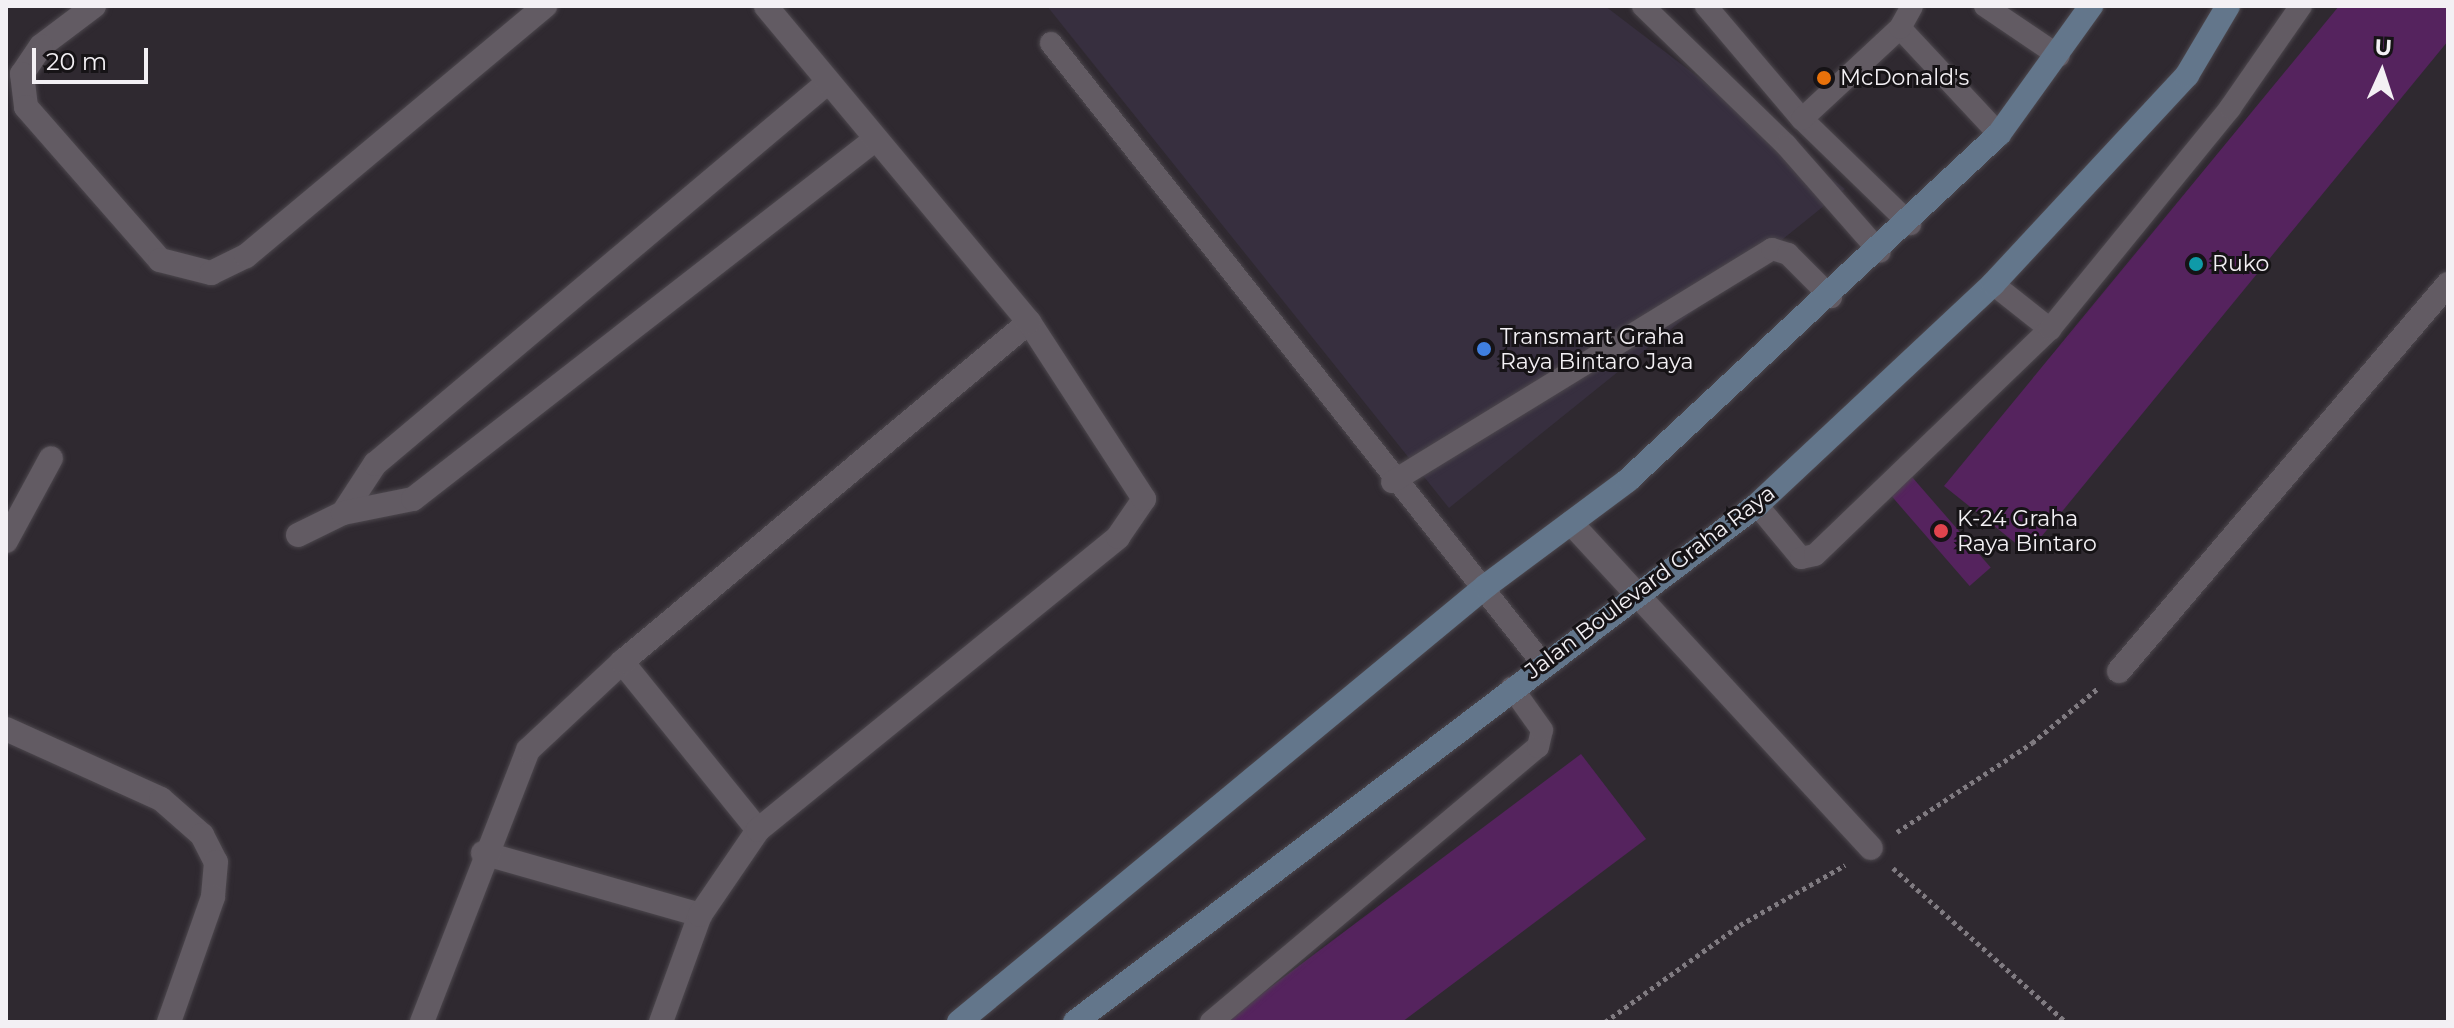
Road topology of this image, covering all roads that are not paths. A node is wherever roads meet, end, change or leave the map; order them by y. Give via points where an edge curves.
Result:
1 (94, 6) edge
2 (545, 6) edge
3 (766, 6) edge
4 (1643, 6) edge
5 (1706, 6) edge
6 (1912, 6) edge
7 (1985, 6) edge
8 (2091, 6) edge
9 (2228, 6) edge
10 (2301, 6) edge
11 (1900, 28) junction
12 (1051, 43) dead end
13 (2059, 56) junction
14 (827, 83) junction
15 (1802, 119) junction
16 (1999, 134) junction
17 (873, 141) junction
18 (1910, 224) junction
19 (1880, 252) junction
20 (1993, 284) junction
21 (2448, 284) edge
22 (1831, 297) junction
23 (1029, 322) junction
24 (2050, 329) junction
25 (51, 458) dead end
26 (1392, 482) junction
27 (1757, 505) junction
28 (343, 513) junction
29 (1571, 523) junction
30 (298, 535) dead end
31 (6, 541) edge
32 (1486, 586) junction
33 (1634, 595) junction
34 (622, 662) junction
35 (1543, 664) junction
36 (2119, 671) dead end
37 (1512, 688) junction
38 (6, 729) edge
39 (758, 830) junction
40 (1871, 848) road end
41 (483, 853) junction
42 (700, 915) junction
43 (169, 1022) edge
44 (422, 1022) edge
45 (661, 1022) edge
46 (959, 1022) edge
47 (1075, 1022) edge
48 (1211, 1022) edge

1 - 2 street via 41,46 22,74 26,107 160,260 211,273 246,256
3 - 14 street
4 - 19 lane via 1786,145
5 - 15 lane
6 - 11 lane
7 - 13 lane
8 - 13 main road
9 - 20 main road, Jalan Boulevard Graha Raya via 2187,75
10 - 24 lane via 2230,108
11 - 15 lane
11 - 16 lane
12 - 26 lane
13 - 16 main road
14 - 17 street
14 - 28 street via 375,464
15 - 18 lane
16 - 18 main road
17 - 23 street
17 - 28 street via 413,499
18 - 19 main road
19 - 22 main road
20 - 24 lane
20 - 27 main road, Jalan Boulevard Graha Raya
21 - 36 street
22 - 26 lane via 1788,254 1772,249
22 - 29 main road
23 - 34 street
23 - 39 street via 1144,499 1118,537
24 - 27 lane via 1811,558 1801,558
25 - 31 street
26 - 32 lane
27 - 33 main road, Jalan Boulevard Graha Raya
28 - 30 street
29 - 32 main road
29 - 33 street
32 - 35 lane
32 - 46 main road
33 - 35 main road, Jalan Boulevard Graha Raya
33 - 40 street
34 - 39 street
34 - 41 street via 528,750
35 - 37 main road, Jalan Boulevard Graha Raya
37 - 47 main road, Jalan Boulevard Graha Raya
37 - 48 lane via 1542,730 1538,747
38 - 43 street via 161,799 202,835 216,862 213,897
39 - 42 street
41 - 42 street
41 - 44 street
42 - 45 street

